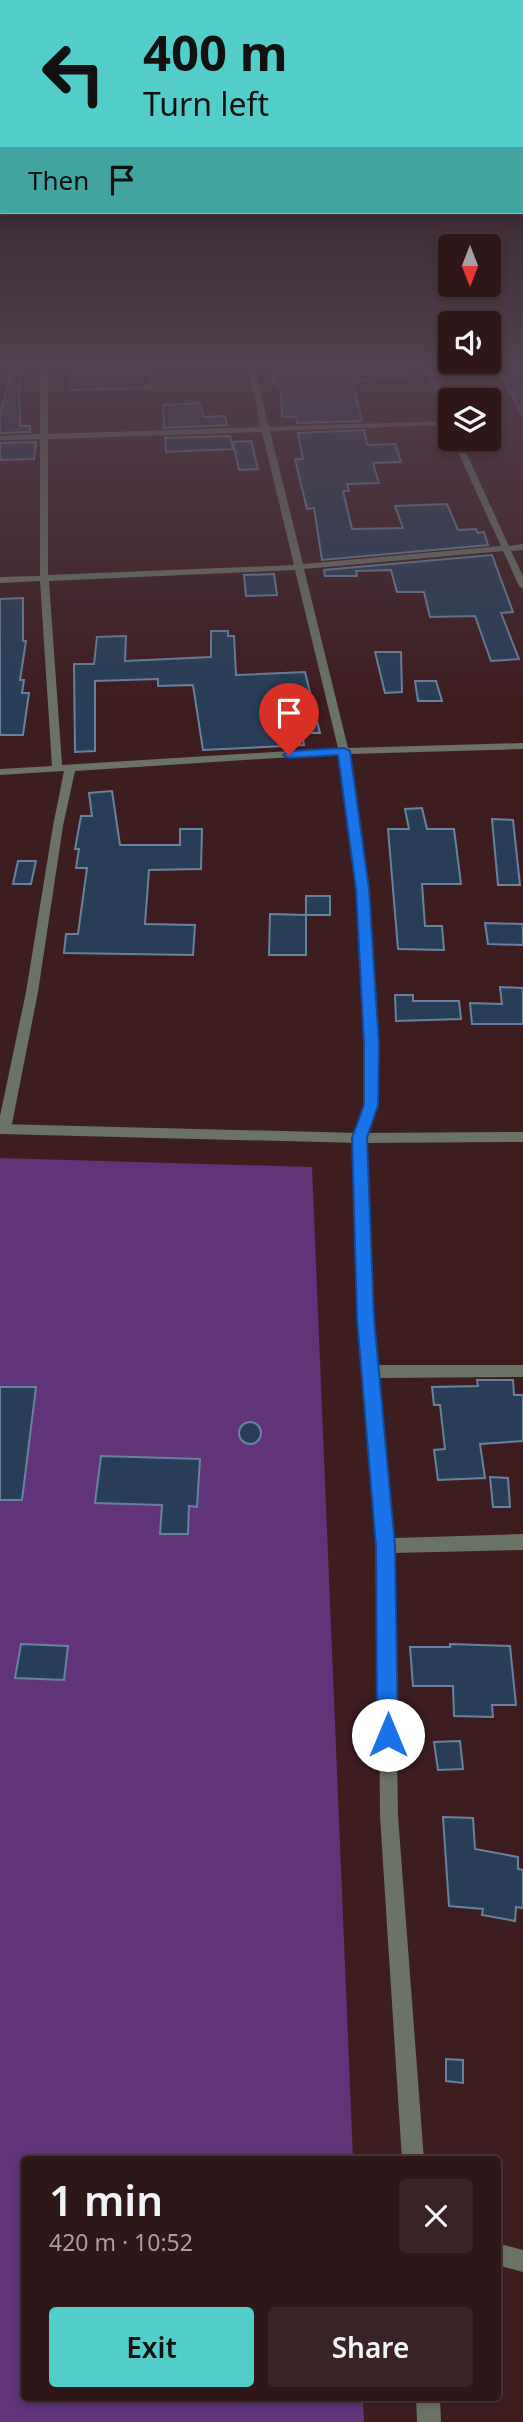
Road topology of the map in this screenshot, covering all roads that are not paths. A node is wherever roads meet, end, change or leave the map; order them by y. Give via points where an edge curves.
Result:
1 (44, 474) edge
2 (278, 474) edge
3 (472, 474) edge
4 (506, 547) junction
5 (523, 547) edge
6 (301, 566) junction
7 (44, 578) junction
8 (0, 580) edge
9 (523, 586) edge
10 (523, 746) edge
11 (344, 751) junction
12 (64, 769) junction
13 (0, 772) edge
14 (2, 1129) edge
15 (523, 1137) edge
16 (359, 1138) junction
17 (523, 1371) edge
18 (371, 1372) junction
19 (523, 1542) edge
20 (386, 1546) junction
21 (414, 2156) edge
22 (501, 2255) edge
23 (523, 2260) edge
24 (428, 2401) edge
25 (429, 2422) edge

1 - 7 street
2 - 6 street
3 - 4 street
4 - 5 street
4 - 6 street
4 - 9 street
6 - 7 street
6 - 11 street
7 - 8 street
7 - 12 street
10 - 11 street
11 - 12 street
11 - 16 street via 363,889 372,1045 371,1105
12 - 13 street
12 - 14 street via 32,992
14 - 16 street
15 - 16 street
16 - 18 street
17 - 18 street
18 - 20 street
19 - 20 street
20 - 21 street via 389,1816
22 - 23 street
24 - 25 street

